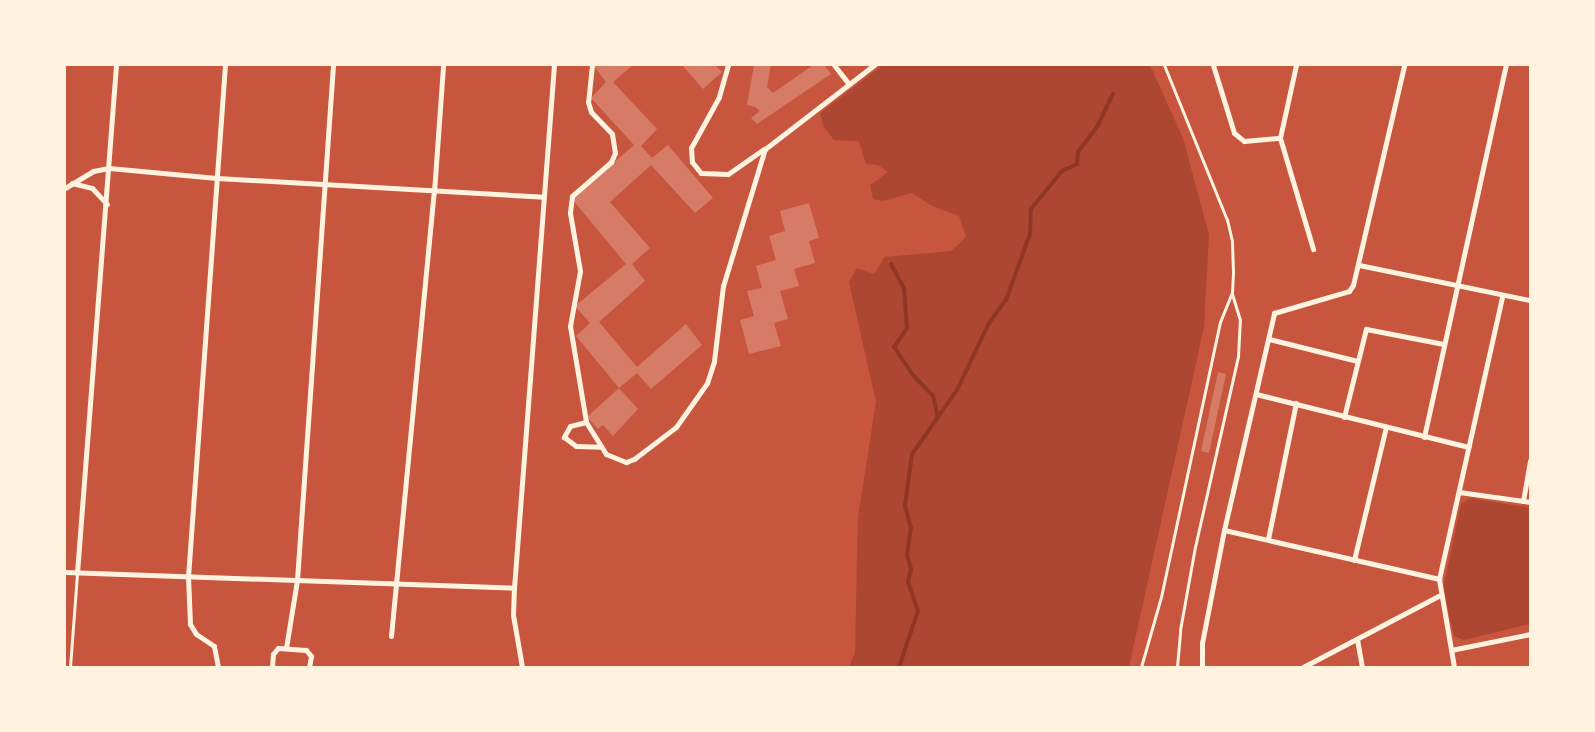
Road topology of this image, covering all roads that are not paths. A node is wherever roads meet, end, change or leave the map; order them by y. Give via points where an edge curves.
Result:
1 (116, 65) edge
2 (225, 65) edge
3 (333, 65) edge
4 (443, 65) edge
5 (554, 65) edge
6 (592, 65) edge
7 (728, 65) edge
8 (834, 65) edge
9 (874, 65) edge
10 (1164, 65) edge
11 (1213, 65) edge
12 (1296, 65) edge
13 (1404, 65) edge
14 (1506, 65) edge
15 (849, 84) junction
16 (1280, 138) junction
17 (765, 149) junction
18 (109, 168) junction
19 (217, 178) junction
20 (72, 183) junction
21 (324, 185) junction
22 (65, 188) edge
23 (434, 192) junction
24 (543, 197) junction
25 (107, 204) junction
26 (1313, 249) dead end
27 (1359, 265) junction
28 (1456, 286) junction
29 (1232, 292) junction
30 (1502, 296) junction
31 (1530, 300) edge
32 (1269, 339) junction
33 (1444, 344) junction
34 (1357, 361) junction
35 (1256, 394) junction
36 (1296, 403) junction
37 (1344, 417) junction
38 (586, 422) junction
39 (1386, 428) junction
40 (1424, 437) junction
41 (1469, 447) junction
42 (601, 448) junction
43 (1530, 461) edge
44 (1459, 492) junction
45 (1523, 501) junction
46 (1530, 502) edge
47 (1224, 530) junction
48 (1268, 539) junction
49 (1354, 560) junction
50 (65, 572) edge
51 (77, 573) junction
52 (188, 577) junction
53 (1439, 579) junction
54 (297, 580) junction
55 (394, 584) junction
56 (514, 588) junction
57 (1440, 596) junction
58 (1530, 634) edge
59 (391, 636) dead end
60 (1357, 639) junction
61 (286, 648) junction
62 (1451, 650) junction
63 (70, 667) edge
64 (218, 667) edge
65 (272, 667) edge
66 (310, 667) edge
67 (522, 667) edge
68 (1141, 667) edge
69 (1177, 667) edge
70 (1202, 667) edge
71 (1303, 667) edge
72 (1362, 667) edge
73 (1454, 667) edge

1 - 18 street
2 - 19 street
3 - 21 street
4 - 23 street
5 - 24 street
6 - 38 street via 588,102 591,112 612,134 615,152 611,162 572,196 571,203 580,271 570,326
7 - 17 street via 720,97 690,148 692,162 702,173 728,174
8 - 15 street
9 - 15 street
10 - 29 lane via 1227,220 1232,241
11 - 16 street via 1234,133 1244,141
12 - 16 street
13 - 27 street
14 - 28 street
15 - 17 street
16 - 26 street
17 - 42 street via 723,286 714,361 707,383 676,427 634,460 614,459
18 - 19 street
18 - 20 street via 93,171
18 - 25 street
19 - 21 street
19 - 52 street
20 - 22 street
20 - 25 street via 92,188
21 - 23 street
21 - 54 street
23 - 24 street
23 - 55 street
24 - 56 street
25 - 51 street
27 - 28 street
27 - 32 street via 1348,291 1274,313
28 - 30 street
28 - 33 street
29 - 68 lane via 1220,322 1160,597
29 - 69 lane via 1240,320 1238,356 1195,547 1180,630
30 - 31 street
30 - 41 street
32 - 34 street
32 - 35 street
33 - 34 street via 1366,329
33 - 40 street
34 - 37 street
35 - 36 street
35 - 47 street
36 - 37 street
36 - 48 street
37 - 39 street
38 - 42 street
38 - 42 street via 570,426 564,437 576,446
39 - 40 street
39 - 49 street
40 - 41 street
41 - 44 street
43 - 45 street
44 - 45 street
44 - 53 street
45 - 46 street
47 - 48 street
47 - 70 street via 1202,643
48 - 49 street
49 - 53 street
50 - 51 street
51 - 52 street
51 - 63 lane
52 - 54 street
52 - 64 street via 189,620 196,634 217,651
53 - 57 street
54 - 55 street
54 - 61 street
55 - 56 street
55 - 59 street
56 - 67 street via 514,616
57 - 60 street
57 - 62 street
58 - 62 street
60 - 71 street
60 - 72 street
61 - 65 street via 274,651
61 - 66 street via 308,651
62 - 73 street

